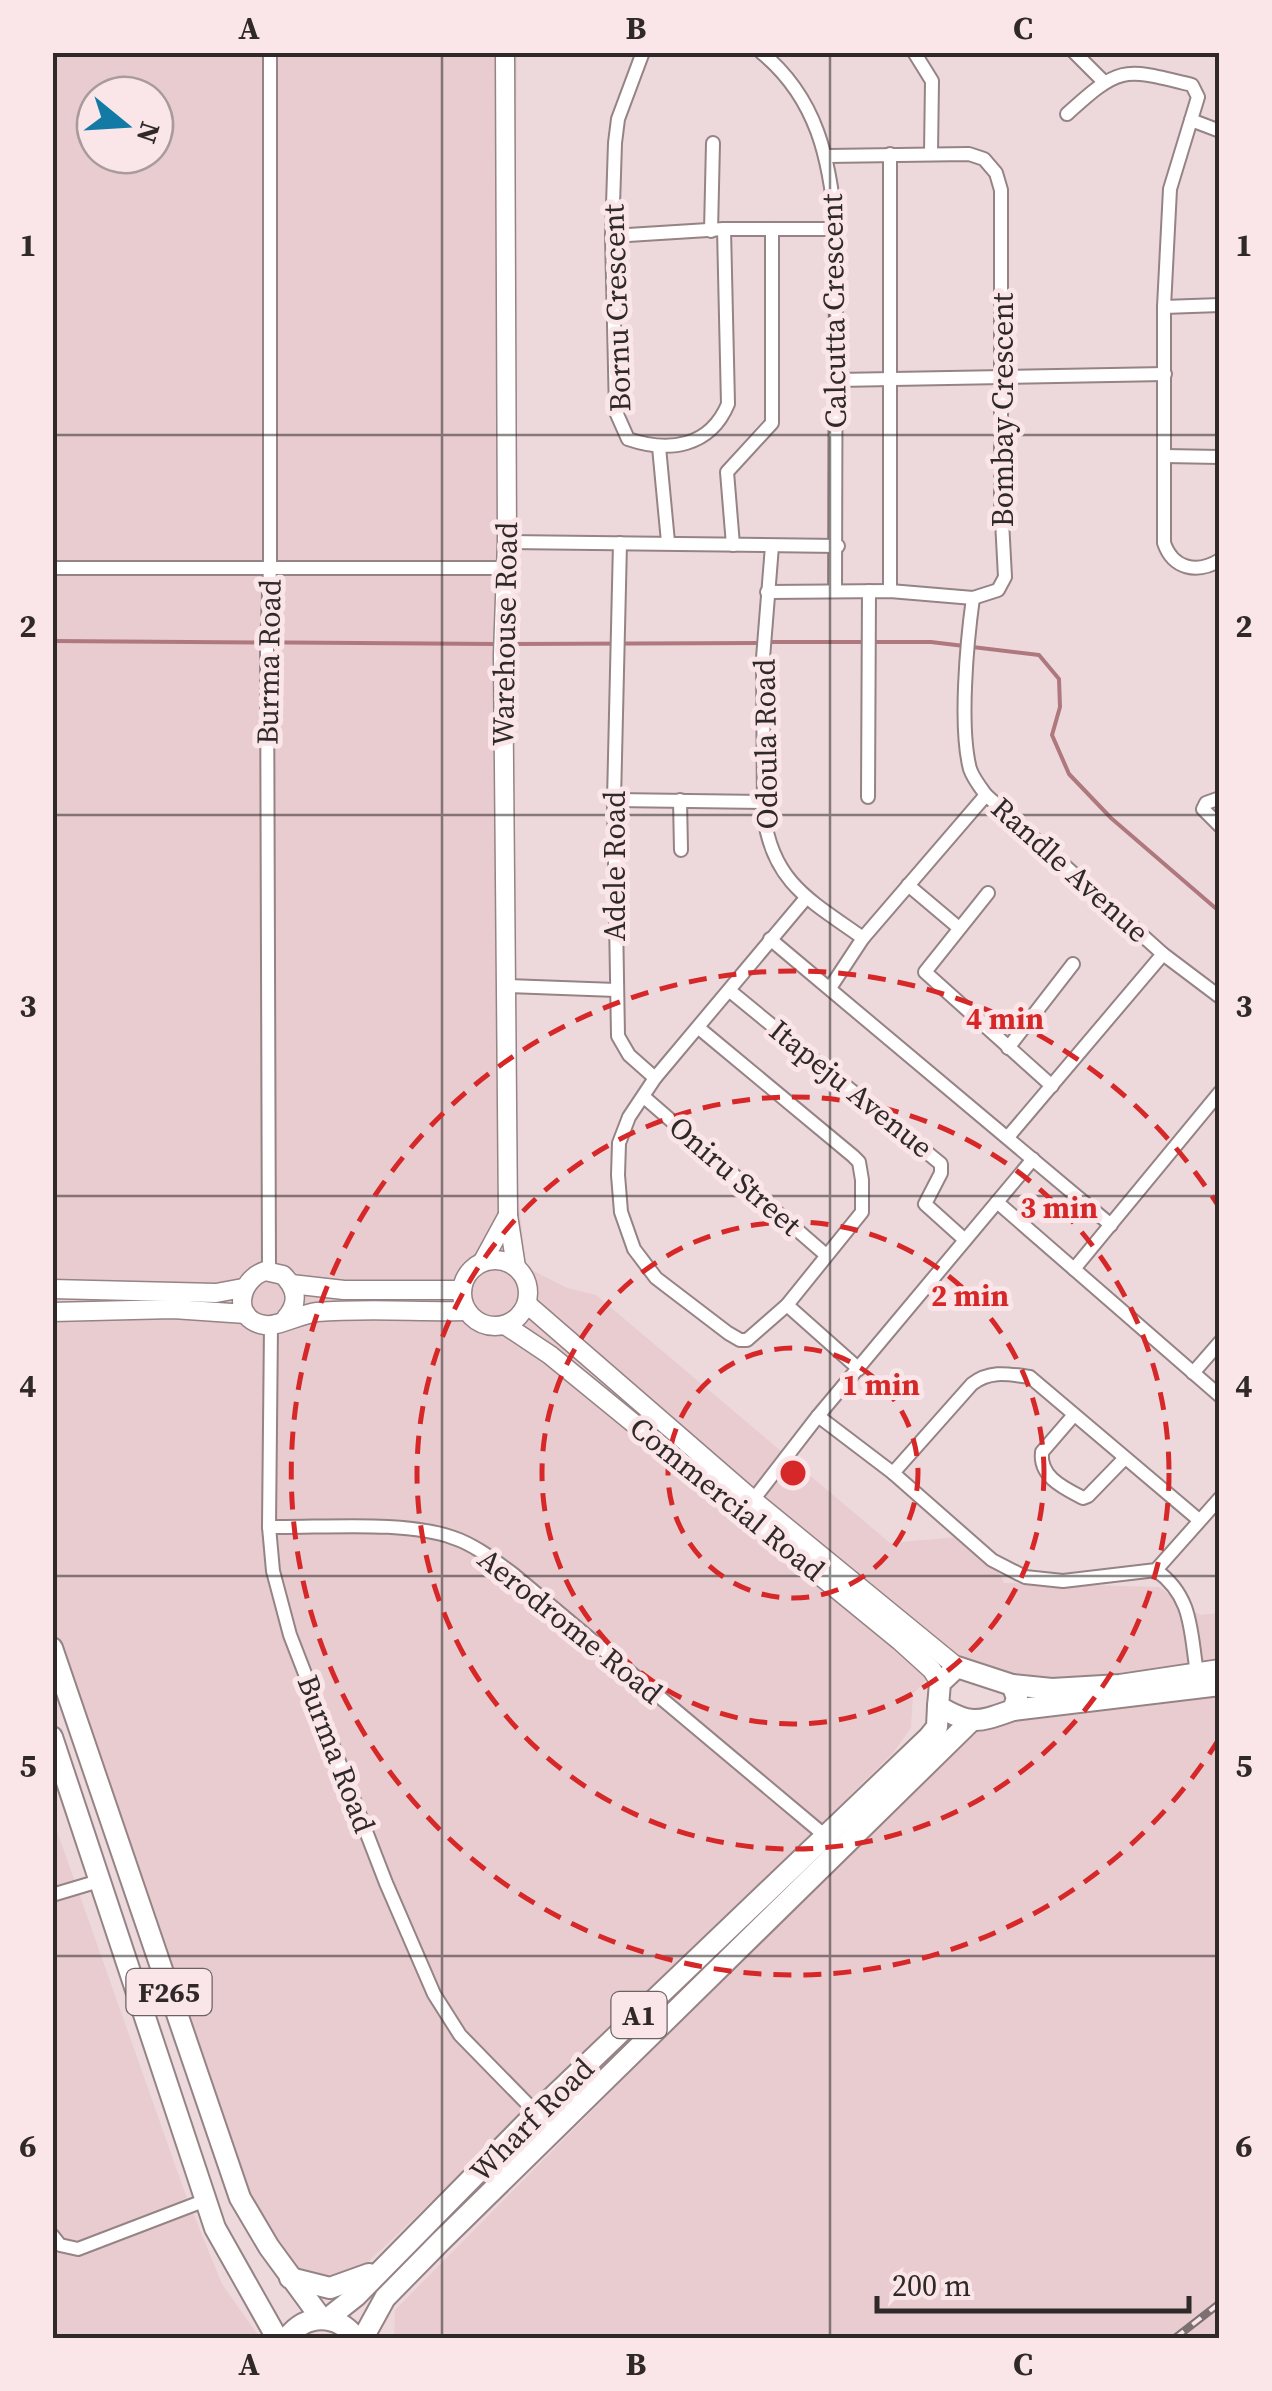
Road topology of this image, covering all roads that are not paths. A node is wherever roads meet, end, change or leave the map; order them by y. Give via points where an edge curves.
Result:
1 (270, 52) edge
2 (505, 52) edge
3 (643, 52) edge
4 (760, 52) edge
5 (914, 52) edge
6 (1074, 52) edge
7 (1103, 81) junction
8 (1067, 114) dead end
9 (1191, 120) junction
10 (1220, 131) edge
11 (714, 144) dead end
12 (932, 153) junction
13 (890, 154) junction
14 (827, 156) junction
15 (836, 228) junction
16 (772, 229) junction
17 (718, 230) junction
18 (612, 236) junction
19 (1220, 305) edge
20 (1164, 307) junction
21 (1166, 374) junction
22 (1003, 377) junction
23 (891, 379) junction
24 (837, 380) junction
25 (660, 447) junction
26 (1165, 456) junction
27 (1220, 457) edge
28 (507, 542) junction
29 (668, 542) junction
30 (620, 543) junction
31 (733, 545) junction
32 (772, 546) junction
33 (838, 546) junction
34 (1220, 560) edge
35 (270, 566) junction
36 (52, 568) edge
37 (506, 568) junction
38 (836, 591) junction
39 (869, 591) junction
40 (890, 591) junction
41 (767, 592) junction
42 (973, 598) junction
43 (986, 795) junction
44 (868, 797) dead end
45 (1220, 798) edge
46 (614, 800) junction
47 (680, 800) junction
48 (764, 802) junction
49 (1220, 826) edge
50 (680, 850) dead end
51 (908, 885) junction
52 (988, 894) dead end
53 (806, 898) junction
54 (959, 928) junction
55 (770, 938) junction
56 (862, 938) junction
57 (1163, 954) junction
58 (1073, 964) dead end
59 (506, 986) junction
60 (830, 988) junction
61 (616, 990) junction
62 (730, 991) junction
63 (1220, 997) edge
64 (700, 1029) junction
65 (1008, 1048) junction
66 (656, 1078) junction
67 (1052, 1086) junction
68 (1220, 1092) edge
69 (644, 1097) junction
70 (1008, 1137) junction
71 (1033, 1159) junction
72 (997, 1202) junction
73 (508, 1215) junction
74 (1112, 1225) junction
75 (966, 1240) junction
76 (826, 1254) junction
77 (483, 1260) junction
78 (516, 1267) junction
79 (1074, 1270) junction
80 (269, 1271) junction
81 (291, 1284) junction
82 (52, 1288) edge
83 (243, 1288) junction
84 (462, 1290) junction
85 (527, 1304) junction
86 (788, 1305) junction
87 (467, 1311) junction
88 (52, 1312) edge
89 (246, 1314) junction
90 (279, 1322) junction
91 (505, 1325) junction
92 (1220, 1342) edge
93 (859, 1369) junction
94 (1193, 1372) junction
95 (1220, 1396) edge
96 (818, 1416) junction
97 (1073, 1416) junction
98 (1124, 1459) junction
99 (893, 1473) junction
100 (1220, 1498) edge
101 (753, 1500) junction
102 (1199, 1520) junction
103 (270, 1527) junction
104 (1156, 1570) junction
105 (52, 1648) edge
106 (957, 1667) junction
107 (1220, 1670) edge
108 (1198, 1673) junction
109 (940, 1683) junction
110 (1012, 1685) junction
111 (1220, 1685) edge
112 (938, 1706) junction
113 (1013, 1710) junction
114 (970, 1722) junction
115 (52, 1737) edge
116 (833, 1842) junction
117 (99, 1880) junction
118 (52, 1895) edge
119 (536, 2113) junction
120 (552, 2129) junction
121 (206, 2200) junction
122 (56, 2240) edge
123 (384, 2267) junction
124 (290, 2278) junction
125 (324, 2319) junction
126 (277, 2338) edge
127 (287, 2338) edge
128 (360, 2338) edge

1 - 35 street, Burma Road
2 - 28 main road, Warehouse Road
3 - 18 street, Bornu Crescent via 618,119
4 - 14 street, Calcutta Crescent via 794,85
5 - 12 street via 932,80
6 - 7 street
7 - 8 street
7 - 9 street via 1136,72 1192,85 1198,98
9 - 10 street
9 - 20 street via 1170,189
11 - 17 street
12 - 13 street, Bombay Crescent
12 - 22 street, Bombay Crescent via 969,154 996,173
13 - 14 street, Bombay Crescent
13 - 23 street
14 - 15 street, Calcutta Crescent
15 - 16 street
15 - 24 street, Calcutta Crescent
16 - 17 street
16 - 31 street via 772,423 728,472
17 - 18 street
17 - 25 street via 728,404 699,439
18 - 25 street, Bornu Crescent via 616,412 628,439
19 - 20 street
20 - 21 street
21 - 22 street
21 - 26 street
22 - 23 street
22 - 42 street, Bombay Crescent via 1004,577 998,590
23 - 24 street
23 - 40 street
24 - 33 street, Calcutta Crescent
25 - 29 street, Bornu Crescent
26 - 27 street
26 - 34 street via 1168,557 1199,569
28 - 30 street
28 - 37 main road, Warehouse Road
29 - 30 street
29 - 31 street
30 - 46 street, Adele Road
31 - 32 street
32 - 33 street
32 - 41 street, Odoula Road
33 - 38 street, Calcutta Crescent
35 - 36 street
35 - 37 street
35 - 80 street, Burma Road
37 - 59 main road, Warehouse Road
38 - 39 street
38 - 41 street
39 - 40 street
39 - 44 street
40 - 42 street
41 - 48 street, Odoula Road
42 - 43 street, Randle Avenue via 967,752
43 - 51 street
43 - 57 street, Randle Avenue
45 - 49 street via 1203,810
46 - 47 street
46 - 61 street, Adele Road
47 - 48 street
47 - 50 street
48 - 53 street, Odoula Road via 771,854
51 - 54 street
51 - 56 street
52 - 54 street
53 - 55 street
53 - 56 street, Odoula Road
54 - 65 street via 925,972
55 - 60 street
55 - 62 street
56 - 60 street
57 - 63 street, Randle Avenue
57 - 67 street
58 - 65 street
59 - 61 street
59 - 73 main road, Warehouse Road
60 - 70 street
61 - 66 street, Adele Road via 618,1036
62 - 64 street
62 - 75 street, Itapeju Avenue via 942,1164 926,1204
64 - 66 street
64 - 76 street via 859,1162 862,1212
65 - 67 street
66 - 69 street
67 - 70 street
68 - 74 street
69 - 76 street, Oniru Street
69 - 86 street via 628,1117 620,1144 621,1212 634,1249 656,1278 740,1340 754,1336
70 - 71 street
71 - 72 street
71 - 74 street
72 - 75 street
72 - 79 street
73 - 77 main road, Warehouse Road
73 - 78 main road, Warehouse Road
74 - 79 street
75 - 93 street
76 - 86 street
77 - 78 main road
77 - 84 main road
78 - 85 main road via 526,1282
79 - 94 street
80 - 81 main road
80 - 83 main road
81 - 84 main road
81 - 90 main road via 295,1302
82 - 83 main road
83 - 89 main road
84 - 87 main road
85 - 91 main road
85 - 101 main road, Commercial Road
86 - 93 street
87 - 90 main road via 316,1312
87 - 91 main road via 483,1325
88 - 89 main road
89 - 90 main road via 262,1325
90 - 103 street, Burma Road
91 - 109 main road, Commercial Road via 900,1641
92 - 94 street
93 - 96 street
94 - 95 street
96 - 99 street
96 - 101 street
97 - 98 street
97 - 98 street via 1040,1460 1061,1486 1088,1496
97 - 99 street via 1030,1378 984,1375
98 - 102 street
99 - 104 street via 992,1560 1026,1576 1063,1581
100 - 102 street
101 - 106 main road, Commercial Road
102 - 104 street
103 - 116 street, Aerodrome Road via 416,1530 455,1538 483,1553
103 - 119 street, Burma Road via 290,1636 434,1994 460,2036
104 - 108 street via 1175,1584 1186,1605
105 - 124 main road, F265 via 240,2198
106 - 109 main road
106 - 110 main road
107 - 108 main road
108 - 110 main road via 1120,1685
109 - 112 main road
110 - 113 main road
111 - 113 main road
112 - 114 main road
112 - 116 main road, Wharf Road / A1 via 937,1727
113 - 114 main road
114 - 116 main road, Wharf Road / A1
115 - 117 main road, F265
116 - 119 main road, Wharf Road / A1
116 - 120 main road, Wharf Road / A1
117 - 118 street
117 - 121 main road, F265
119 - 120 street, Burma Road
119 - 123 main road, Wharf Road / A1
120 - 128 main road, Wharf Road / A1 via 385,2298
121 - 122 street via 78,2249
121 - 126 main road, F265
123 - 124 main road via 339,2288
123 - 125 main road, Wharf Road / A1
124 - 125 main road, F265
125 - 127 main road, Wharf Road via 298,2326
125 - 128 main road

